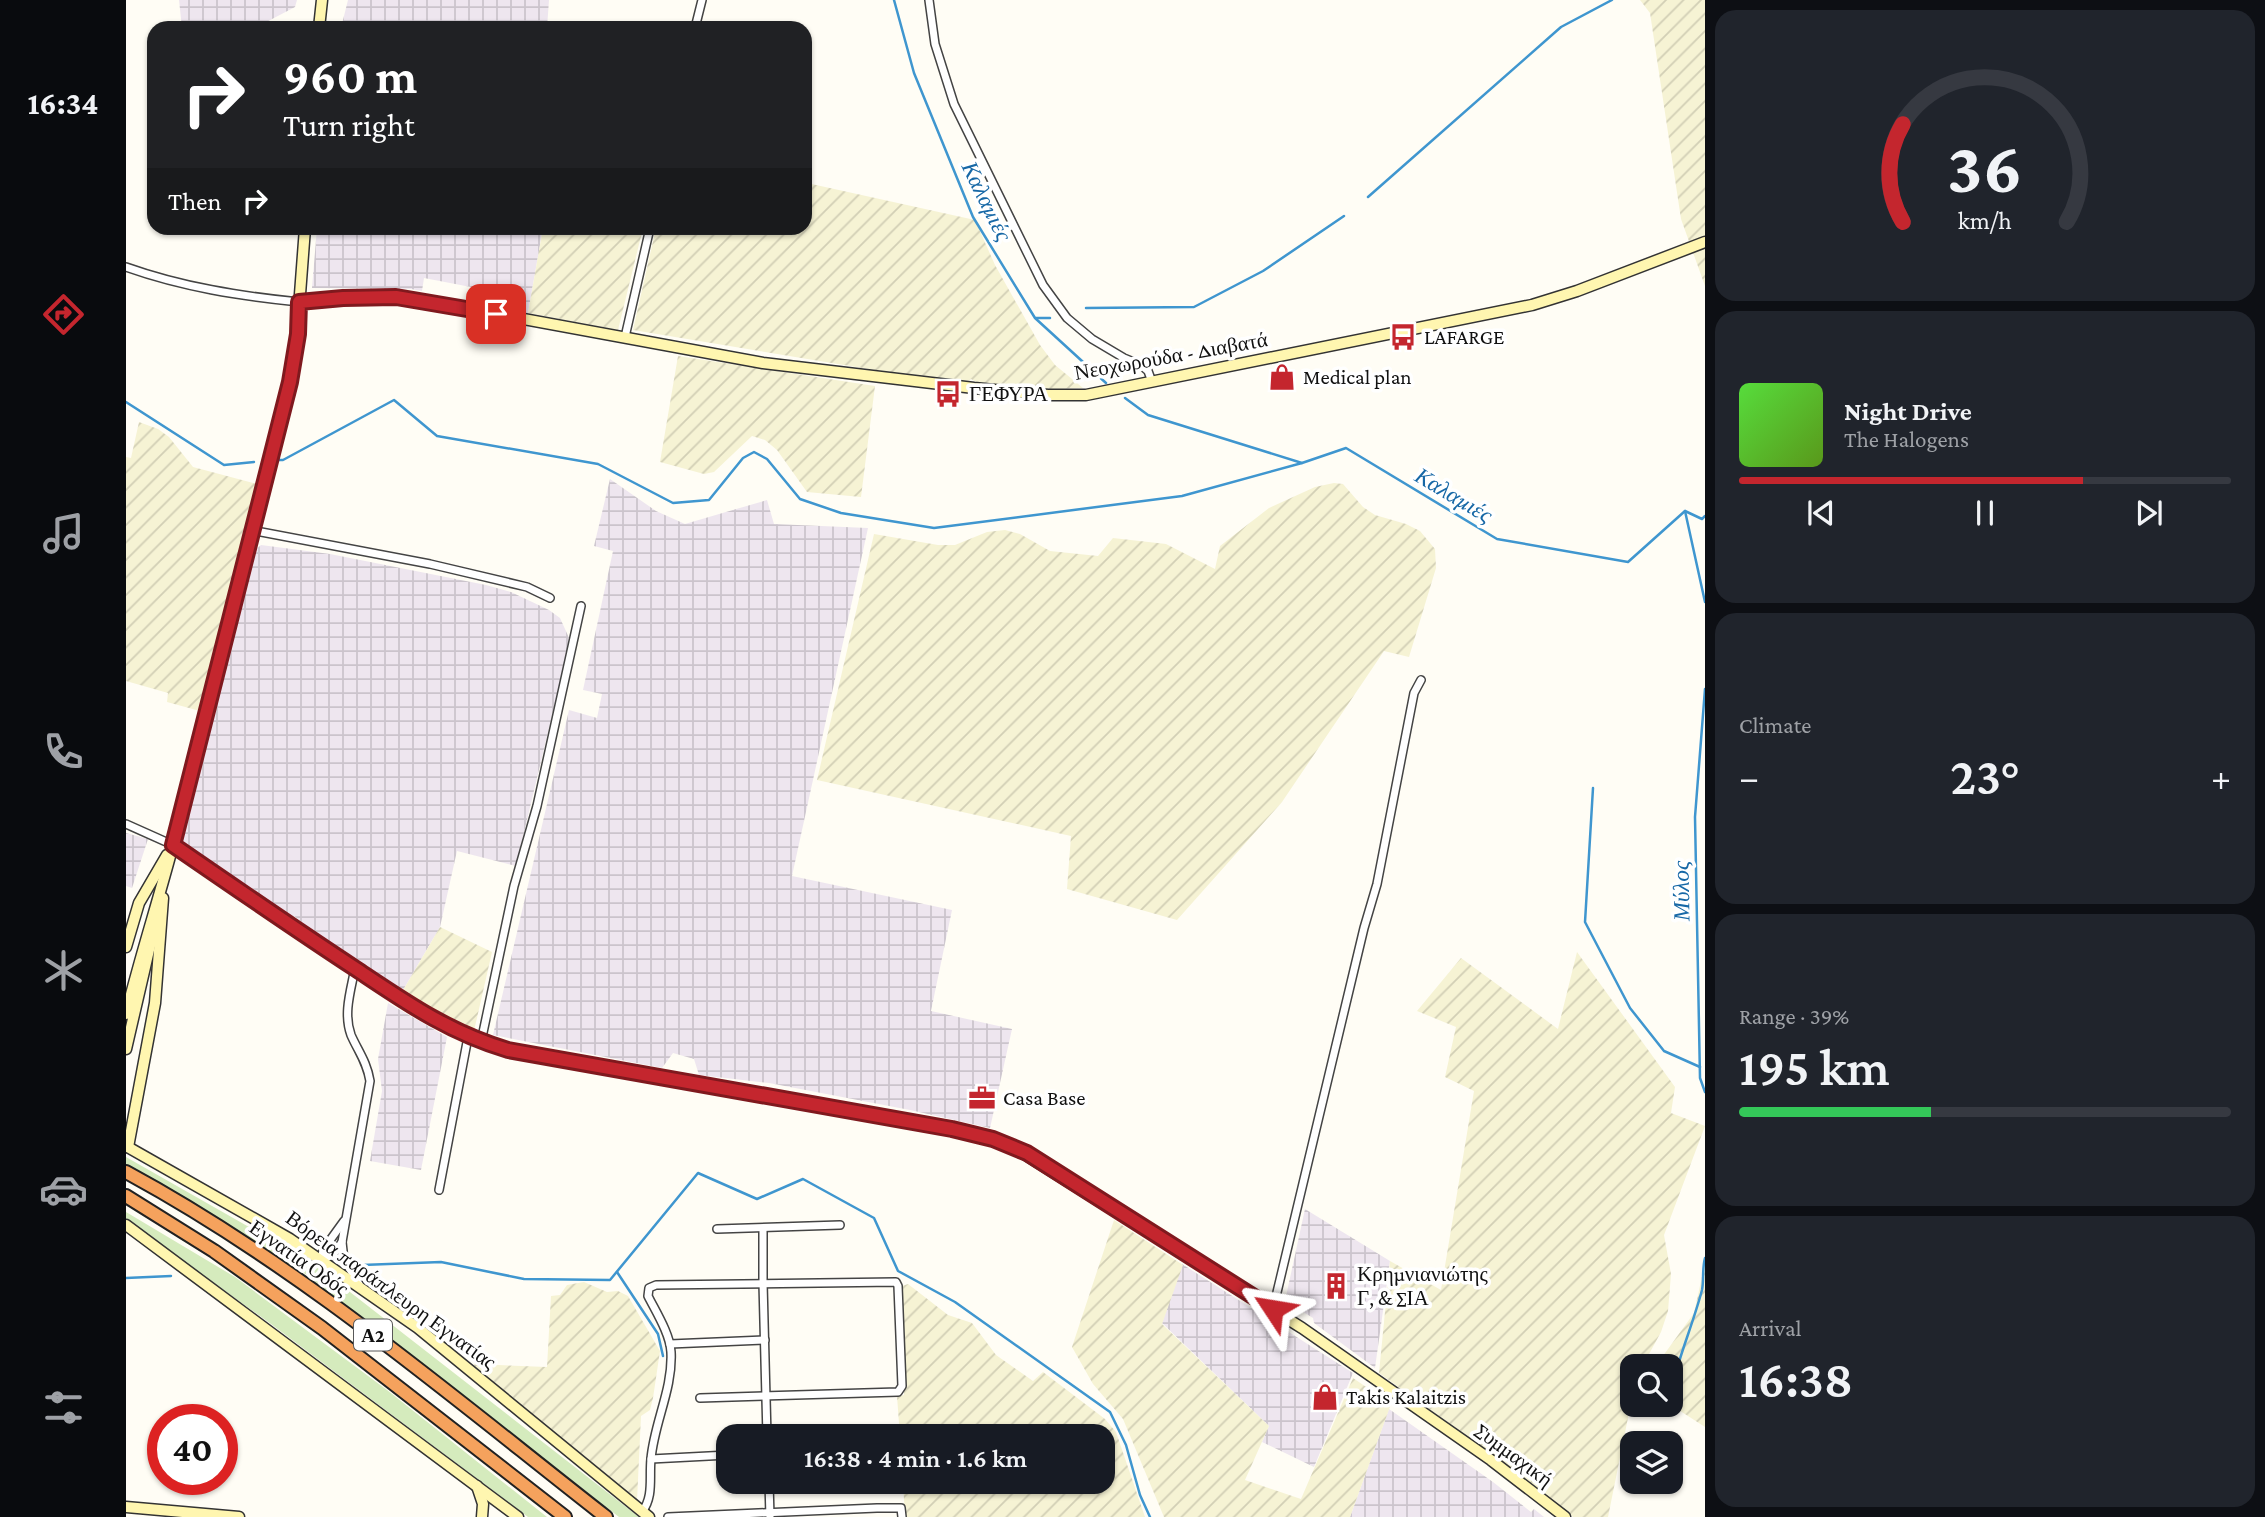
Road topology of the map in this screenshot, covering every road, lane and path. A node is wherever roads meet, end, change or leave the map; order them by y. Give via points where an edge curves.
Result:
1 (322, 0) edge
2 (702, 0) edge
3 (929, 0) edge
4 (320, 21) edge
5 (697, 21) edge
6 (304, 235) edge
7 (648, 235) edge
8 (1705, 242) edge
9 (126, 267) edge
10 (299, 302) junction
11 (625, 338) junction
12 (1152, 382) junction
13 (251, 530) junction
14 (550, 598) dead end
15 (581, 606) dead end
16 (1421, 680) dead end
17 (126, 824) edge
18 (173, 845) junction
19 (164, 877) junction
20 (157, 906) junction
21 (126, 947) edge
22 (355, 968) junction
23 (126, 1014) edge
24 (468, 1037) junction
25 (481, 1042) junction
26 (126, 1049) edge
27 (129, 1123) edge
28 (127, 1147) edge
29 (126, 1171) edge
30 (439, 1190) dead end
31 (126, 1196) edge
32 (344, 1221) junction
33 (126, 1225) edge
34 (840, 1225) dead end
35 (763, 1228) junction
36 (717, 1229) dead end
37 (342, 1242) junction
38 (321, 1260) junction
39 (762, 1283) junction
40 (365, 1291) junction
41 (1273, 1309) junction
42 (765, 1340) junction
43 (670, 1344) junction
44 (766, 1395) junction
45 (700, 1398) dead end
46 (767, 1424) edge
47 (716, 1456) edge
48 (651, 1459) junction
49 (476, 1486) junction
50 (769, 1494) edge
51 (126, 1507) edge
52 (151, 1513) edge
53 (505, 1513) edge
54 (770, 1514) edge
55 (645, 1515) edge
56 (239, 1517) edge
57 (484, 1517) edge
58 (518, 1517) edge
59 (565, 1517) edge
60 (606, 1517) edge
61 (667, 1517) edge
62 (902, 1517) edge
63 (1565, 1517) edge

1 - 4 street
2 - 5 street
3 - 12 street via 935,44 954,104 1043,285 1067,318 1092,339 1141,365
6 - 10 street
7 - 11 street
8 - 12 street, Νεοχωρούδα - Διαβατά via 1532,305
9 - 10 street via 215,291
10 - 11 street, Νεοχωρούδα - Διαβατά via 411,298
10 - 13 street via 290,382
11 - 12 street, Νεοχωρούδα - Διαβατά via 763,363 1035,394 1086,395
13 - 14 street via 430,564 527,587
13 - 18 street
15 - 25 street
16 - 41 street via 1414,693 1377,884
17 - 18 street, Συμμαχική
18 - 19 street
18 - 21 street via 139,903
18 - 22 street, Συμμαχική
19 - 20 street
19 - 27 street via 155,1003
20 - 23 street
20 - 26 street
22 - 24 street, Συμμαχική
22 - 32 street via 348,1025 370,1081
24 - 25 street, Συμμαχική
24 - 30 street
25 - 41 street, Συμμαχική via 993,1139 1027,1153
27 - 28 street
28 - 38 street, Βόρεια παράπλευρη Εγνατίας
29 - 60 highway, Εγνατία Οδός / Α2 via 288,1271
31 - 59 highway, Εγνατία Οδός / Α2 via 214,1251 322,1328
32 - 37 street
32 - 38 street
33 - 49 street
34 - 35 street
35 - 36 street
35 - 39 street
37 - 38 street via 333,1255
37 - 40 street via 344,1261
38 - 40 street, Βόρεια παράπλευρη Εγνατίας
39 - 42 street
39 - 43 street via 652,1286 648,1296
39 - 44 street via 896,1282 902,1385 898,1392
40 - 55 street, Βόρεια παράπλευρη Εγνατίας via 447,1350
41 - 63 street, Συμμαχική
42 - 43 street
42 - 44 street
43 - 48 street via 666,1392
44 - 45 street
44 - 46 street
47 - 48 street
48 - 55 street
49 - 53 street
49 - 57 street
50 - 54 street
51 - 52 street
52 - 56 street
53 - 57 street via 497,1509
53 - 58 street
54 - 61 street
54 - 62 street via 901,1508

